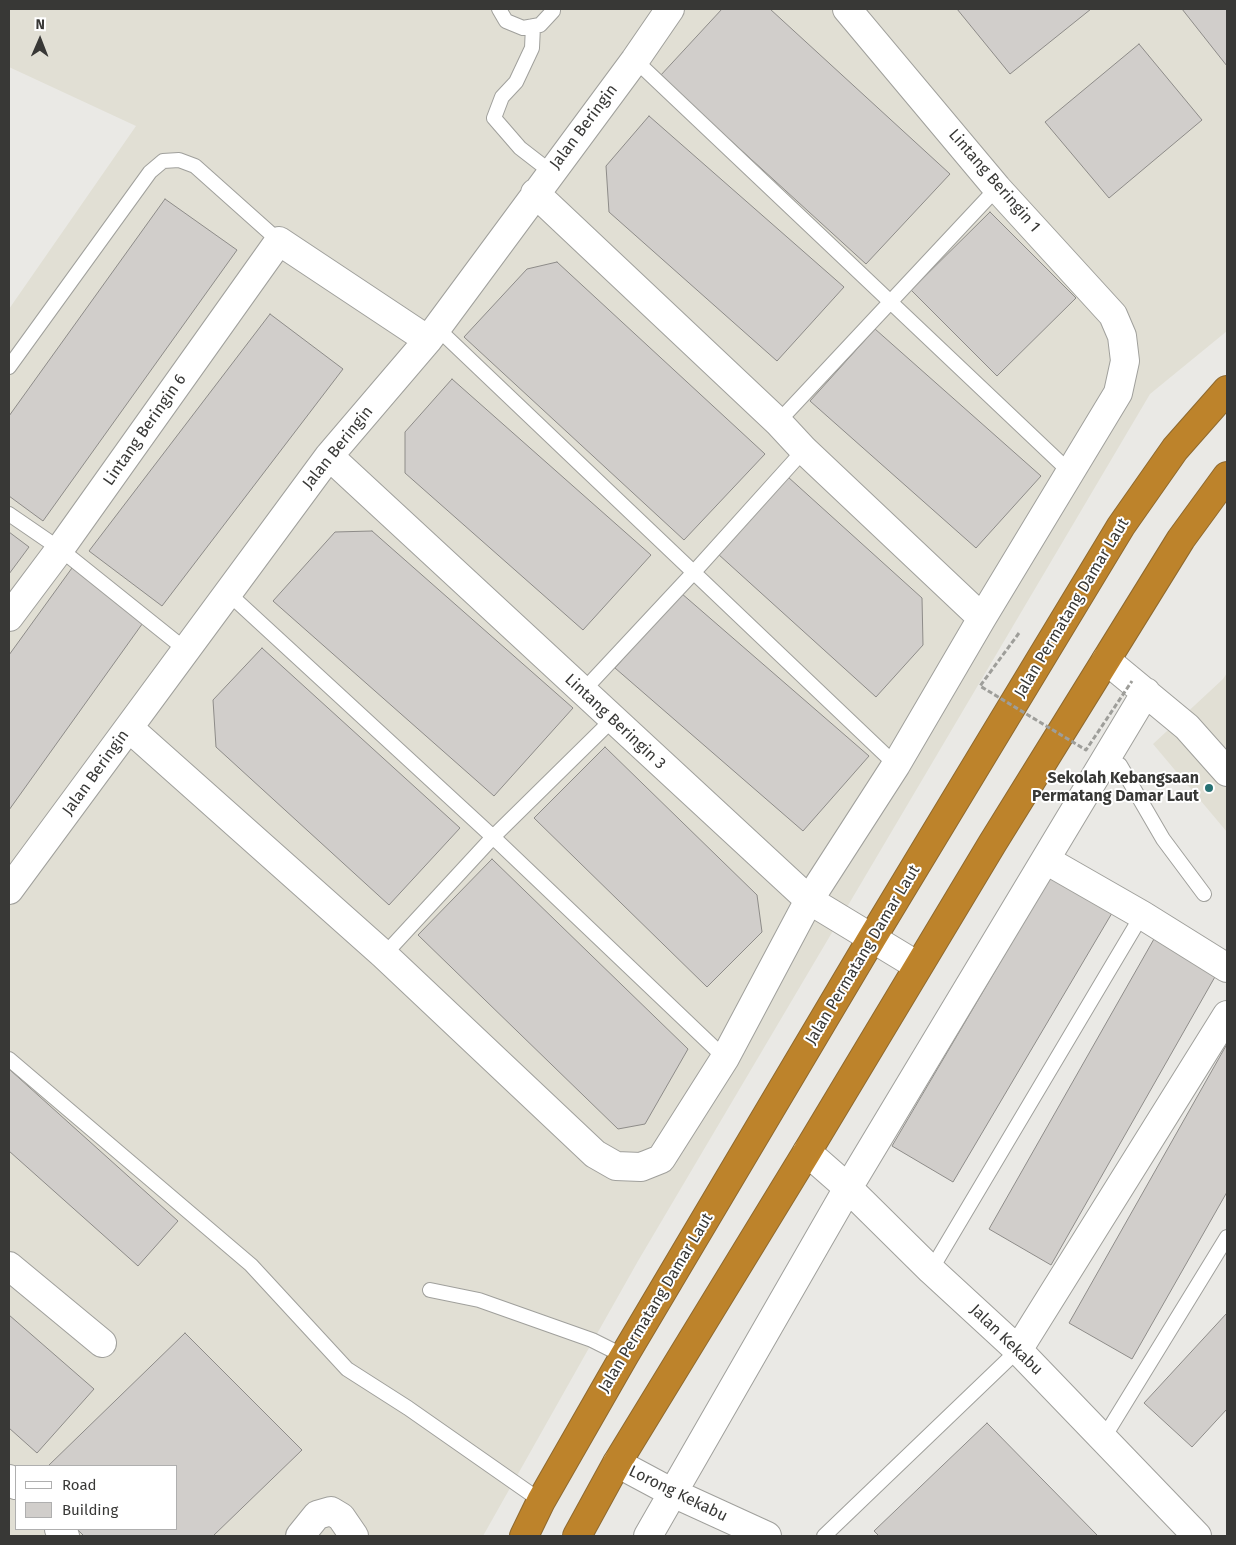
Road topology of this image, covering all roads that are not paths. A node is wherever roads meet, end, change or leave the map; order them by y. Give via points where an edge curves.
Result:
1 (499, 9) edge
2 (553, 9) edge
3 (847, 9) edge
4 (667, 10) edge
5 (533, 26) junction
6 (635, 60) junction
7 (551, 172) junction
8 (997, 188) junction
9 (535, 193) junction
10 (279, 241) junction
11 (890, 302) junction
12 (432, 334) junction
13 (9, 366) edge
14 (1227, 390) edge
15 (778, 422) junction
16 (804, 450) junction
17 (329, 456) junction
18 (1071, 473) junction
19 (1227, 476) edge
20 (9, 514) edge
21 (60, 549) junction
22 (694, 572) junction
23 (228, 593) junction
24 (9, 617) edge
25 (982, 618) junction
26 (186, 650) junction
27 (1106, 660) junction
28 (1139, 686) junction
29 (582, 692) junction
30 (612, 720) junction
31 (129, 728) junction
32 (1106, 758) junction
33 (896, 765) junction
34 (1227, 772) edge
35 (493, 837) junction
36 (992, 844) junction
37 (1046, 860) junction
38 (9, 890) edge
39 (1204, 894) dead end
40 (809, 900) junction
41 (1142, 915) junction
42 (872, 938) junction
43 (384, 955) junction
44 (918, 966) junction
45 (1227, 968) edge
46 (1227, 1015) edge
47 (725, 1058) junction
48 (9, 1059) edge
49 (858, 1068) junction
50 (807, 1152) junction
51 (848, 1188) junction
52 (1227, 1237) edge
53 (9, 1266) edge
54 (931, 1270) junction
55 (430, 1290) dead end
56 (102, 1343) dead end
57 (1018, 1350) junction
58 (624, 1356) junction
59 (1103, 1439) junction
60 (617, 1463) junction
61 (673, 1493) junction
62 (541, 1501) junction
63 (300, 1536) edge
64 (354, 1536) edge
65 (524, 1536) edge
66 (577, 1536) edge
67 (648, 1536) edge
68 (767, 1536) edge
69 (824, 1536) edge
70 (1196, 1536) edge

1 - 5 lane via 506,21 523,28
2 - 5 lane via 540,25
3 - 8 street, Lintang Beringin 1
4 - 6 street, Jalan Beringin
5 - 7 lane via 532,48 516,82 502,97 494,118 520,148
6 - 7 street, Jalan Beringin
6 - 11 lane
7 - 9 street, Jalan Beringin
8 - 11 lane
8 - 18 street, Lintang Beringin 1 via 1113,315 1122,336 1125,360 1118,393
9 - 12 street, Jalan Beringin
9 - 15 street
10 - 12 street
10 - 13 lane via 195,166 179,160 163,162 150,172
10 - 21 street, Lintang Beringin 6
11 - 15 lane
11 - 18 lane
12 - 17 street, Jalan Beringin
12 - 22 lane
14 - 42 highway, Jalan Permatang Damar Laut via 1175,449 1121,526
15 - 16 street
16 - 22 lane
16 - 25 street
17 - 23 street, Jalan Beringin
17 - 29 street, Lintang Beringin 3
18 - 25 street, Lintang Beringin 1
19 - 27 highway via 1181,539
20 - 21 lane
21 - 24 street, Lintang Beringin 6
21 - 26 lane
22 - 29 lane
22 - 33 lane
23 - 26 street, Jalan Beringin
23 - 35 lane
25 - 33 street, Lintang Beringin 1
26 - 31 street, Jalan Beringin
27 - 28 street
27 - 36 highway
28 - 32 street
28 - 34 street via 1187,726
29 - 30 street, Lintang Beringin 3
30 - 35 lane
30 - 40 street, Lintang Beringin 3
31 - 38 street, Jalan Beringin
31 - 43 street, Lintang Beringin 1
32 - 37 street
32 - 39 lane via 1120,765 1163,839
33 - 40 street, Lintang Beringin 1
35 - 43 lane
35 - 47 lane
36 - 44 highway
36 - 49 highway via 979,896 897,1038
37 - 41 street
37 - 51 street
40 - 42 street, Lintang Beringin 3
40 - 47 street, Lintang Beringin 1
41 - 45 street
41 - 54 lane
42 - 44 street, Lintang Beringin 3
42 - 58 highway, Jalan Permatang Damar Laut
43 - 47 street, Lintang Beringin 1 via 595,1154 616,1166 641,1167 662,1159
44 - 49 highway
46 - 57 street
48 - 62 lane via 251,1265 347,1369
49 - 50 highway
50 - 51 street, Jalan Kekabu
50 - 60 highway
51 - 54 street, Jalan Kekabu
51 - 61 street
52 - 59 lane
53 - 56 street
54 - 57 street, Jalan Kekabu
55 - 58 lane via 479,1300 592,1340
57 - 59 street, Jalan Kekabu
57 - 69 lane
58 - 62 highway, Jalan Permatang Damar Laut
59 - 70 street, Jalan Kekabu
60 - 61 street, Lorong Kekabu
60 - 66 highway
61 - 67 street
61 - 68 street, Lorong Kekabu
62 - 65 highway, Jalan Permatang Damar Laut
63 - 64 street via 317,1515 331,1511 341,1517

